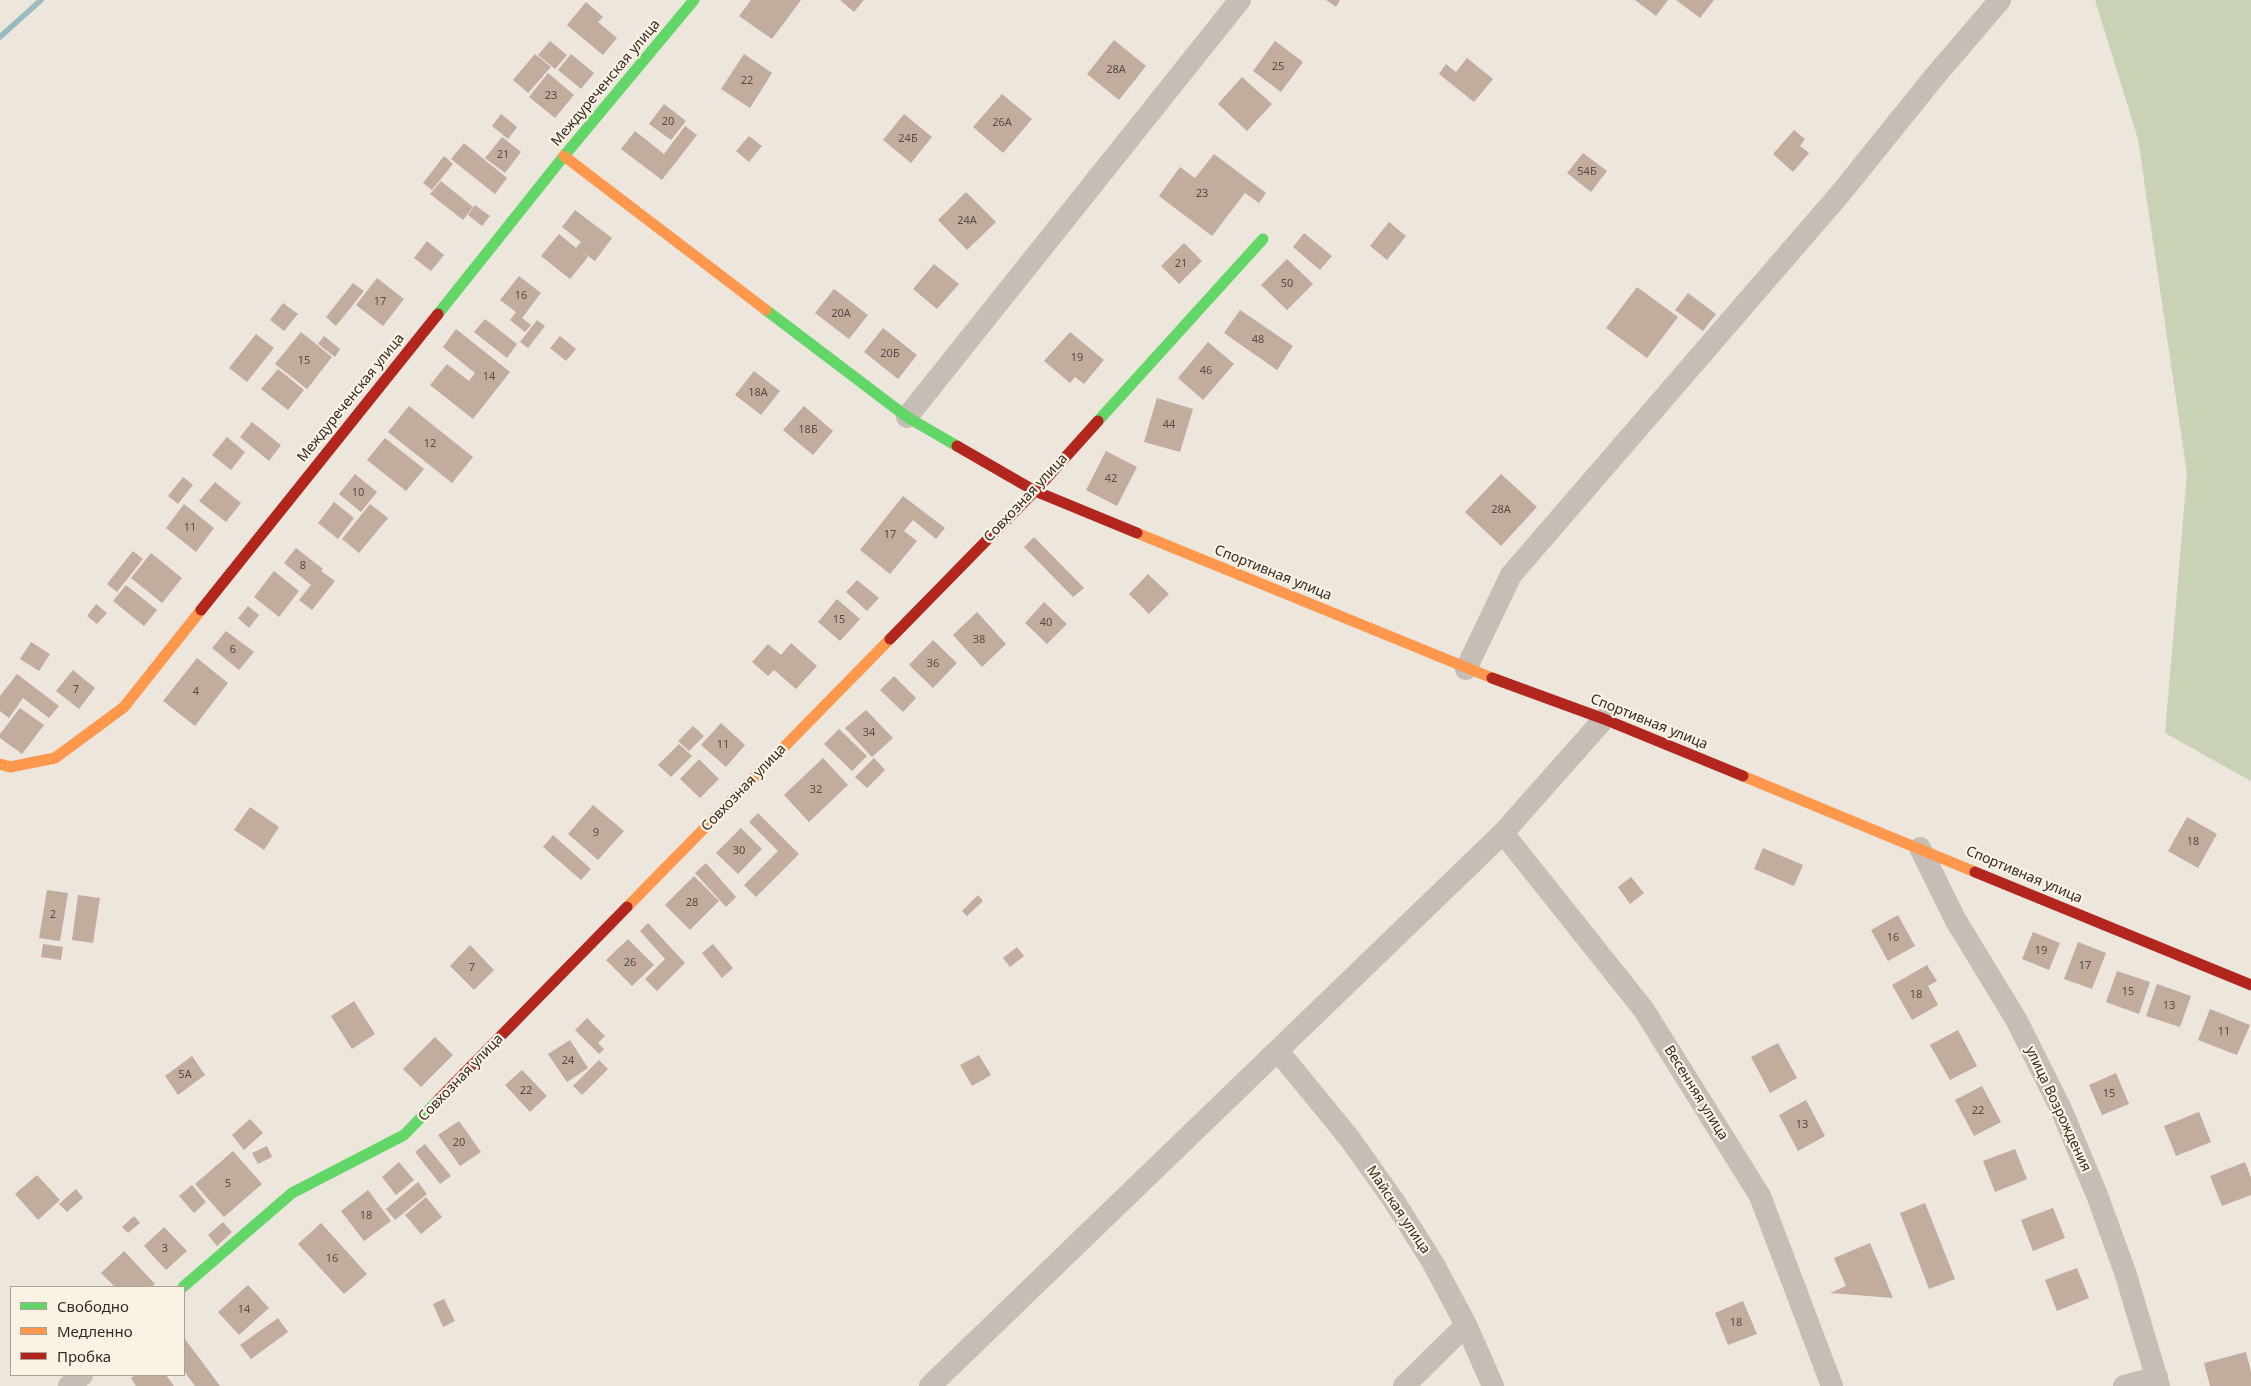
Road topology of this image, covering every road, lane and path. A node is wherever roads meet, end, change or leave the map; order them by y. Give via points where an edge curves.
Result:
1 (694, 0) edge
2 (1240, 0) edge
3 (2000, 0) edge
4 (564, 156) junction
5 (1262, 238) dead end
6 (907, 417) junction
7 (1034, 491) junction
8 (1466, 669) junction
9 (1604, 719) junction
10 (0, 764) edge
11 (1503, 834) junction
12 (1920, 848) junction
13 (2251, 985) edge
14 (1278, 1051) junction
15 (184, 1286) edge
16 (1466, 1325) junction
17 (81, 1376) edge
18 (2158, 1381) edge
19 (69, 1386) edge
20 (930, 1386) edge
21 (1404, 1386) edge
22 (1493, 1386) edge
23 (1832, 1386) edge
24 (2124, 1386) edge

1 - 4 street, Междуреченская улица
2 - 6 street
3 - 8 street via 1934,76 1840,194 1511,574
4 - 6 street, Спортивная улица
4 - 10 street, Междуреченская улица via 124,707 55,758 10,767
5 - 7 street, Совхозная улица
6 - 7 street, Спортивная улица
7 - 8 street, Спортивная улица
7 - 15 street, Совхозная улица via 404,1135 292,1193
8 - 9 street, Спортивная улица
9 - 11 street
9 - 12 street, Спортивная улица
11 - 14 street
11 - 23 street, Весенняя улица via 1644,1010 1760,1196
12 - 13 street, Спортивная улица
12 - 18 street, улица Возрождения via 1956,919 2018,1021 2061,1109 2125,1272
14 - 16 street, Майская улица via 1350,1140 1394,1201 1433,1263
14 - 20 street
16 - 21 street
16 - 22 street, Майская улица
17 - 19 street
18 - 24 street

